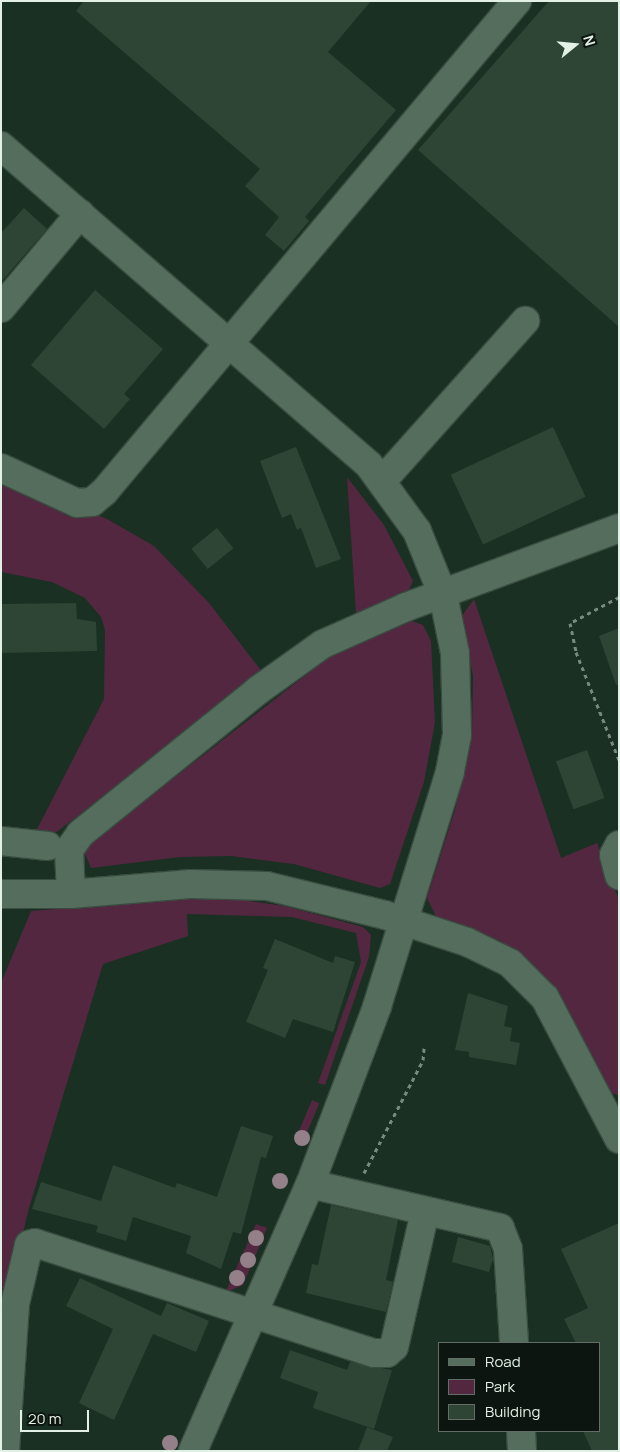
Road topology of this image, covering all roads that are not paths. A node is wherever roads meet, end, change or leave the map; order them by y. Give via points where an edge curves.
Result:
1 (516, 1) edge
2 (1, 146) edge
3 (80, 214) junction
4 (1, 308) edge
5 (525, 321) dead end
6 (228, 343) junction
7 (1, 468) edge
8 (382, 481) junction
9 (619, 528) edge
10 (443, 595) junction
11 (1, 841) edge
12 (619, 845) edge
13 (48, 846) dead end
14 (619, 875) edge
15 (1, 894) edge
16 (71, 894) junction
17 (404, 920) junction
18 (616, 1128) edge
19 (310, 1184) junction
20 (425, 1212) junction
21 (255, 1314) junction
22 (514, 1342) edge
23 (521, 1432) edge
24 (5, 1451) edge
25 (193, 1451) edge
26 (522, 1451) edge

1 - 6 street
2 - 3 street
3 - 4 street
3 - 6 street
5 - 8 street
6 - 7 street via 92,502 76,503
6 - 8 street via 369,465
8 - 10 street via 417,531
9 - 10 street
10 - 16 street via 340,635 258,691 80,834 68,850
10 - 17 street via 455,653 456,735 445,792
11 - 13 street
12 - 14 street via 614,855
15 - 16 street
16 - 17 street via 191,884 267,886
17 - 18 street via 493,953 529,980 545,998
17 - 19 street via 356,1068
19 - 20 street
19 - 21 street
20 - 21 street via 394,1347 387,1353 374,1353
20 - 22 street via 500,1228 508,1249
21 - 24 street via 35,1243 29,1245 15,1304
21 - 25 street
23 - 26 street

